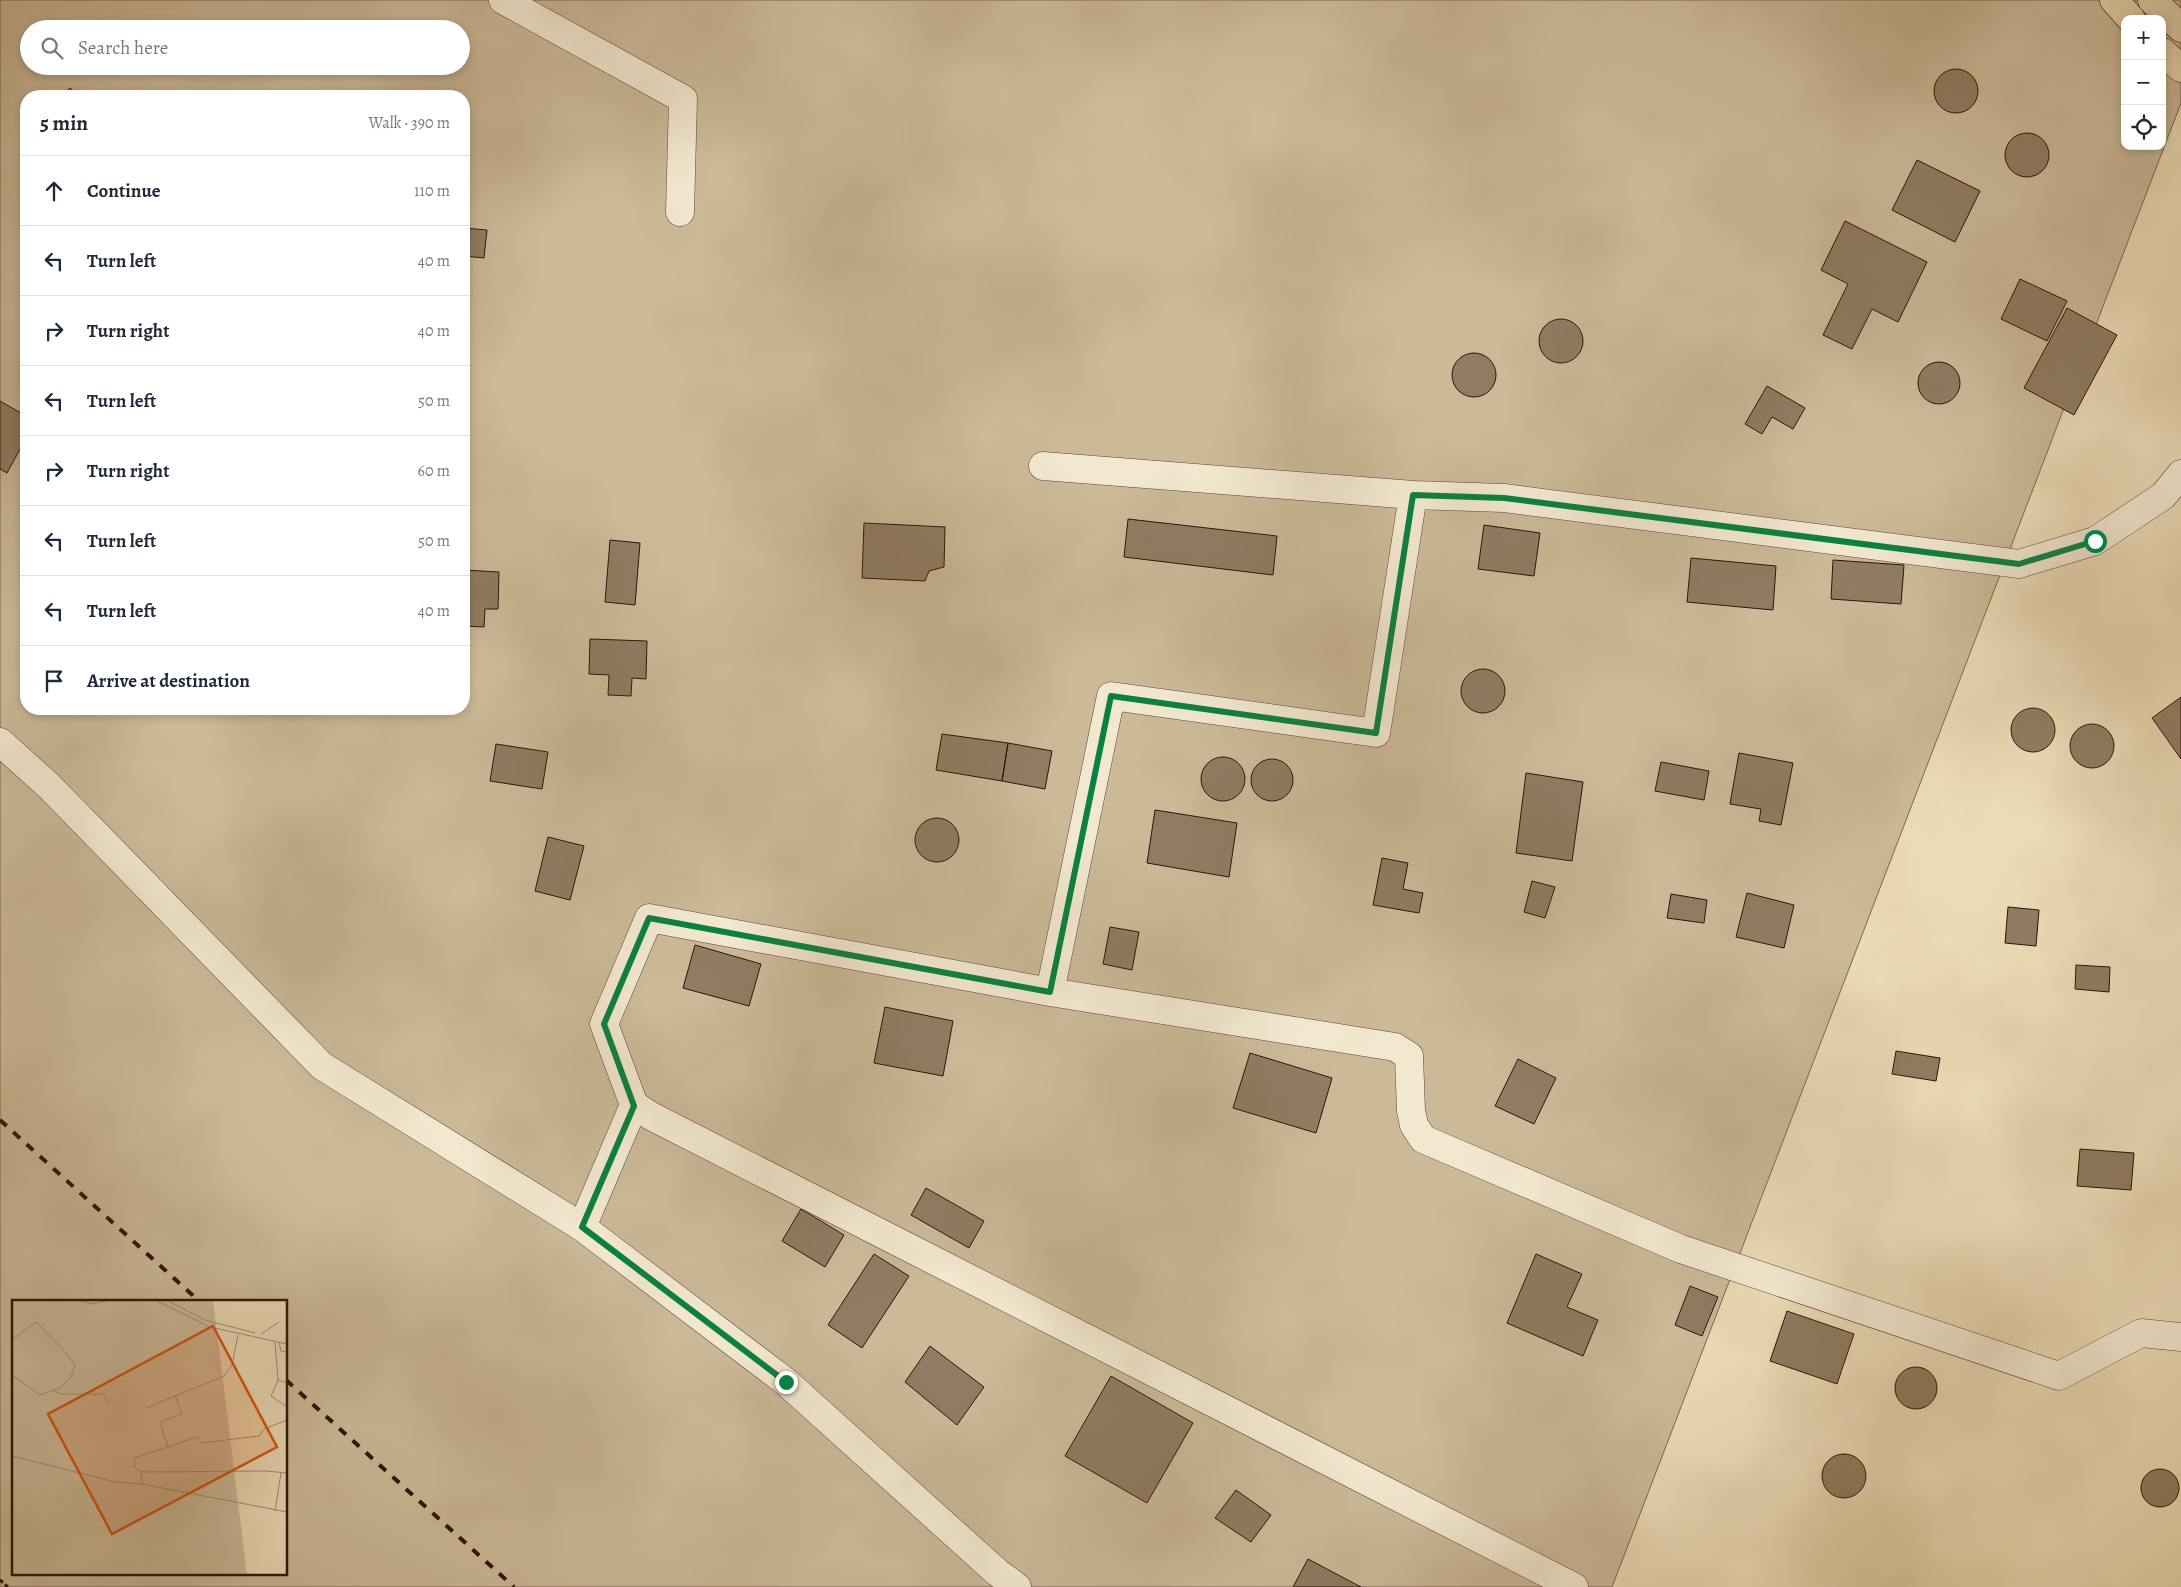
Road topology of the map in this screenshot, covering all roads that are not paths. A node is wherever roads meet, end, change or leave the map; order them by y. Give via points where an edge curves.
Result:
1 (503, 0) edge
2 (2114, 0) edge
3 (2152, 0) edge
4 (2127, 15) edge
5 (2181, 28) edge
6 (2166, 55) edge
7 (2181, 68) edge
8 (680, 212) dead end
9 (1043, 466) dead end
10 (2181, 474) edge
11 (1413, 495) junction
12 (0, 742) edge
13 (1050, 992) junction
14 (634, 1106) junction
15 (582, 1227) junction
16 (2181, 1337) edge
17 (1017, 1587) edge
18 (1574, 1587) edge

1 - 8 street via 683,100
2 - 4 highway
3 - 5 highway
6 - 7 highway
9 - 11 street
10 - 11 street via 2163,496 2095,541 2019,564 1504,498
11 - 13 street via 1376,733 1111,696
12 - 15 street via 49,786 322,1066
13 - 14 street via 649,918 604,1024
13 - 16 street via 1395,1047 1409,1056 1411,1111 1414,1125 1423,1139 1681,1249 2059,1376 2141,1332
14 - 15 street
14 - 18 street
15 - 17 street via 786,1382

